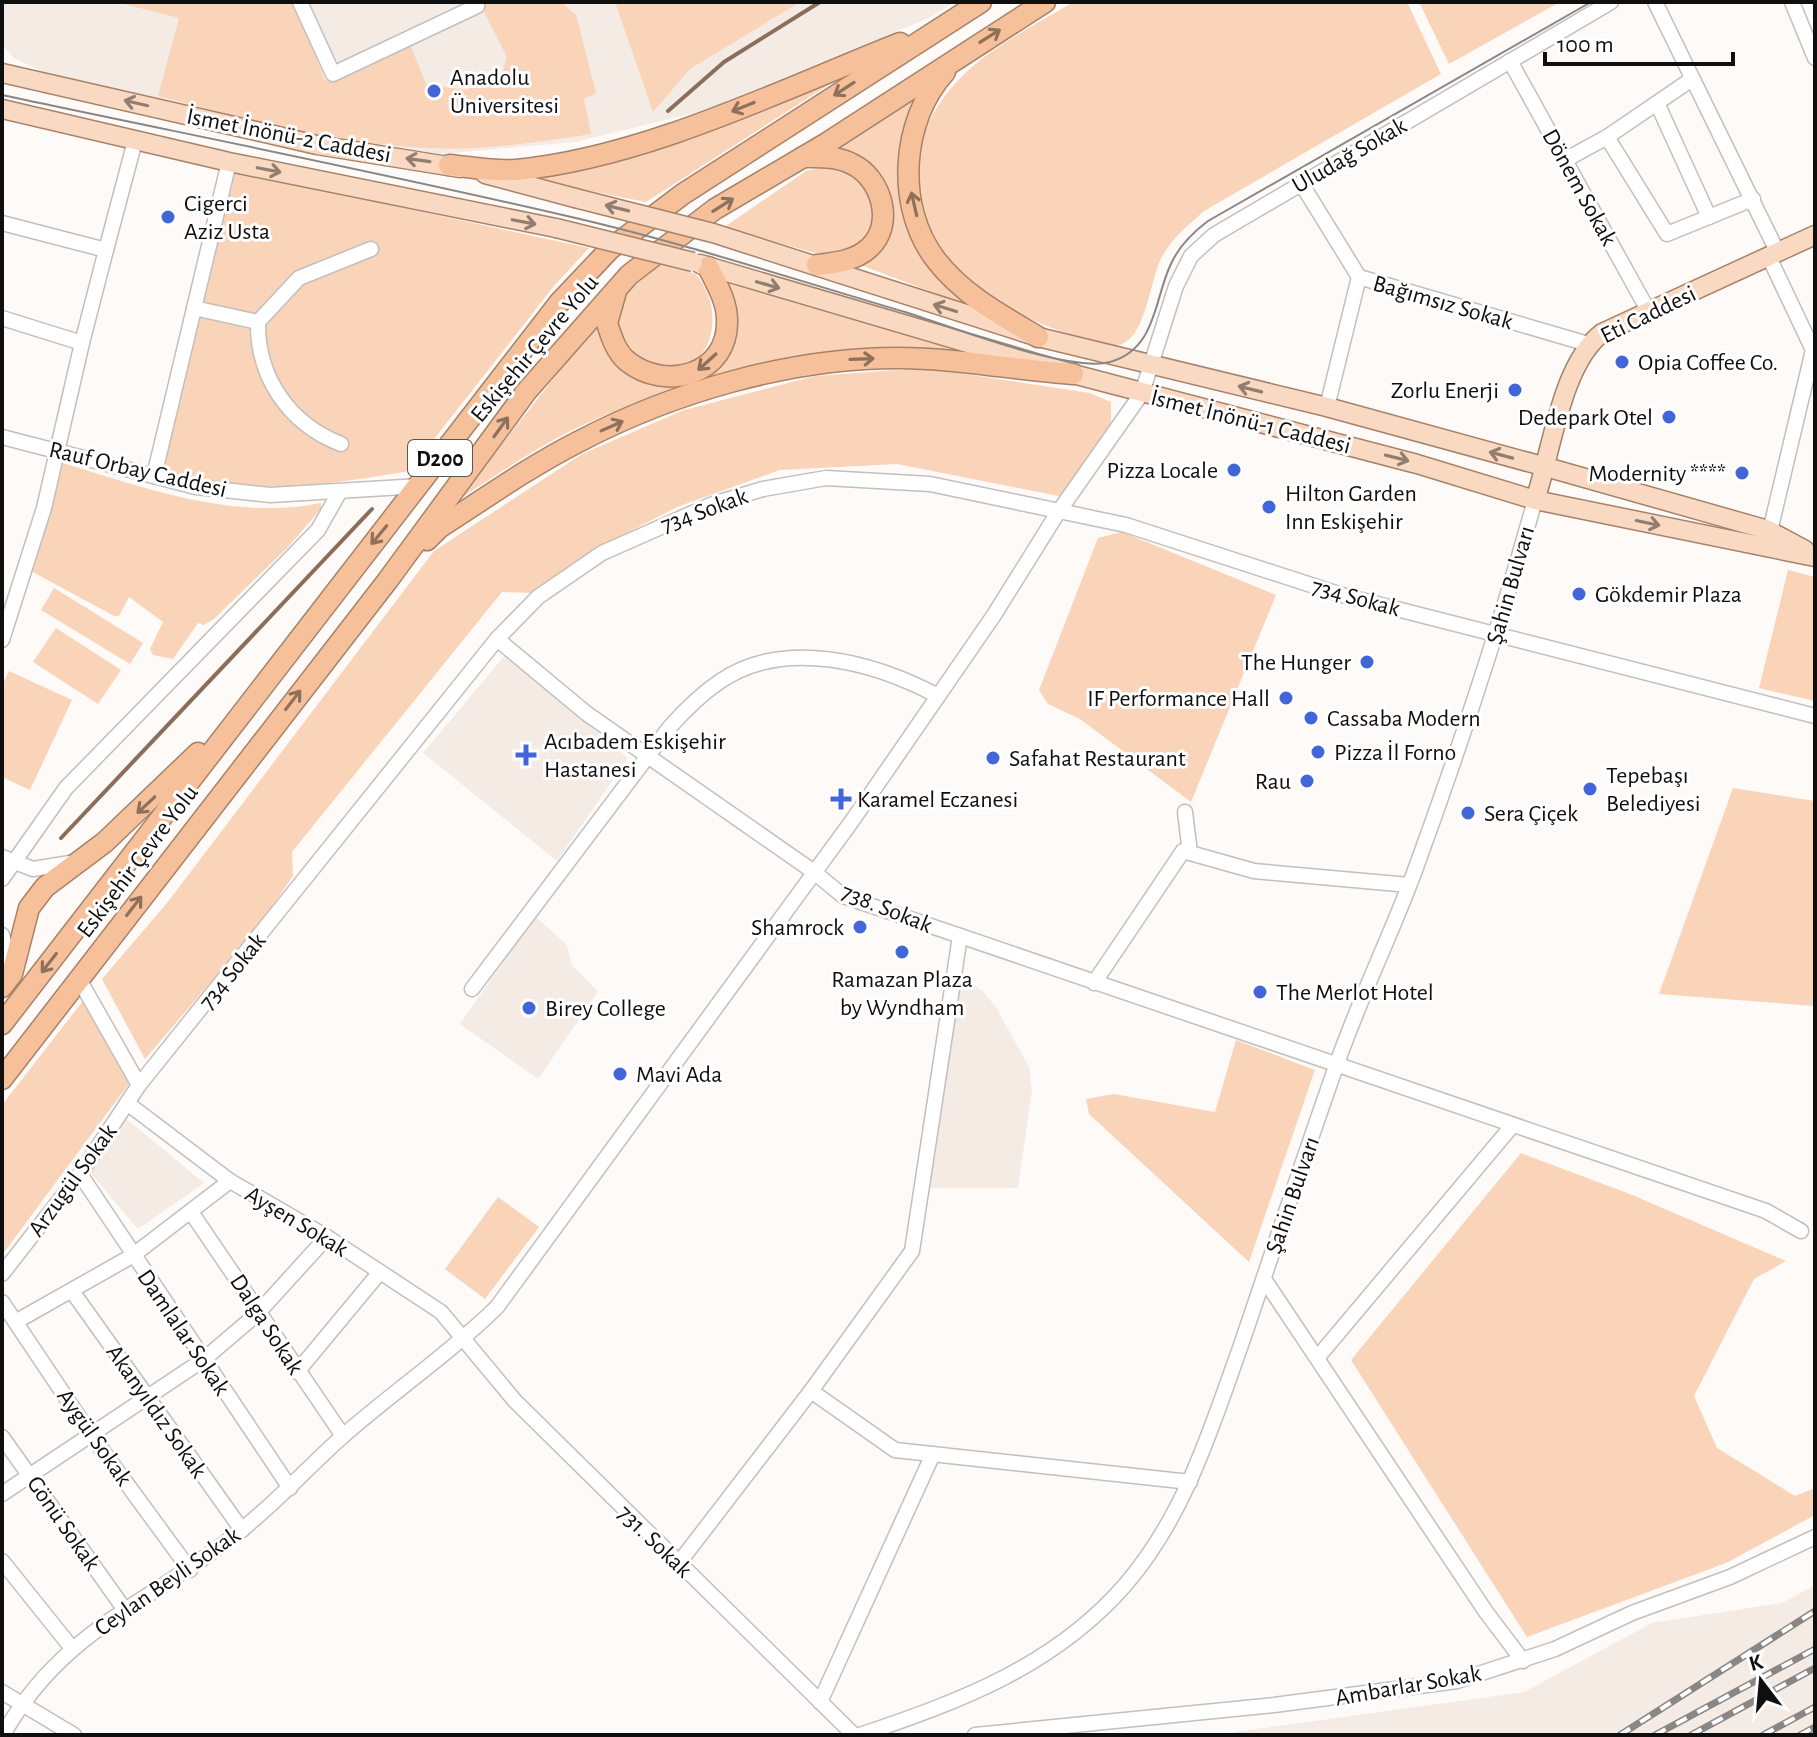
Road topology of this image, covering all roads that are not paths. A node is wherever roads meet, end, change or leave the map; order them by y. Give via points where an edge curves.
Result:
1 (300, 2) edge
2 (981, 2) edge
3 (1045, 2) edge
4 (1611, 2) edge
5 (1655, 2) edge
6 (1792, 2) edge
7 (477, 6) dead end
8 (944, 25) junction
9 (963, 53) junction
10 (1815, 58) edge
11 (2, 60) edge
12 (1510, 61) junction
13 (2, 73) edge
14 (23, 78) junction
15 (1692, 79) junction
16 (1657, 103) junction
17 (2, 109) edge
18 (1607, 137) junction
19 (135, 141) junction
20 (803, 157) junction
21 (1565, 160) junction
22 (229, 162) junction
23 (449, 165) junction
24 (1301, 183) junction
25 (1753, 199) junction
26 (1709, 217) junction
27 (2, 223) edge
28 (713, 233) joint
29 (1815, 235) edge
30 (371, 249) dead end
31 (106, 250) junction
32 (1774, 255) junction
33 (701, 265) junction
34 (817, 265) junction
35 (1359, 277) junction
36 (616, 289) junction
37 (194, 308) junction
38 (1649, 312) junction
39 (2, 318) edge
40 (258, 322) junction
41 (1038, 337) junction
42 (82, 343) junction
43 (1588, 344) junction
44 (1153, 365) junction
45 (1073, 374) junction
46 (1142, 393) junction
47 (1327, 407) junction
48 (2, 437) edge
49 (341, 444) dead end
50 (57, 452) junction
51 (1546, 467) junction
52 (154, 476) junction
53 (420, 486) junction
54 (339, 493) junction
55 (1535, 500) junction
56 (1057, 514) junction
57 (1770, 531) junction
58 (1815, 556) edge
59 (388, 580) junction
60 (1498, 633) junction
61 (497, 639) junction
62 (2, 640) edge
63 (938, 696) junction
64 (1815, 716) edge
65 (224, 735) junction
66 (647, 757) junction
67 (1185, 812) dead end
68 (1190, 853) junction
69 (85, 858) junction
70 (6, 860) edge
71 (814, 872) junction
72 (2, 879) edge
73 (1409, 885) junction
74 (2, 935) edge
75 (960, 936) junction
76 (7, 980) edge
77 (80, 981) junction
78 (1094, 983) junction
79 (472, 989) dead end
80 (2, 1024) edge
81 (1335, 1066) junction
82 (2, 1079) edge
83 (139, 1085) junction
84 (127, 1103) junction
85 (1512, 1126) junction
86 (80, 1174) junction
87 (230, 1181) junction
88 (191, 1212) junction
89 (1801, 1231) dead end
90 (327, 1237) junction
91 (132, 1256) junction
92 (380, 1272) junction
93 (2, 1274) edge
94 (1264, 1279) junction
95 (72, 1291) junction
96 (2, 1302) edge
97 (257, 1314) junction
98 (17, 1321) junction
99 (464, 1339) junction
100 (1318, 1357) junction
101 (203, 1360) junction
102 (297, 1372) junction
103 (811, 1391) junction
104 (146, 1397) junction
105 (91, 1435) junction
106 (343, 1436) junction
107 (2, 1437) edge
108 (933, 1454) junction
109 (31, 1475) junction
110 (1190, 1482) junction
111 (290, 1488) junction
112 (2, 1494) edge
113 (242, 1530) junction
114 (1815, 1537) edge
115 (2, 1561) edge
116 (678, 1564) junction
117 (190, 1570) junction
118 (125, 1610) junction
119 (71, 1647) junction
120 (1523, 1661) junction
121 (2, 1692) edge
122 (21, 1702) junction
123 (820, 1702) junction
124 (3, 1735) edge
125 (74, 1735) edge
126 (857, 1735) edge
127 (975, 1735) edge

1 - 7 street via 333,74
2 - 8 highway, Eskişehir Çevre Yolu / D200
9 -> 3 highway, Eskişehir Çevre Yolu / D200
4 - 12 street, Uludağ Sokak
5 - 15 street
6 - 10 street
8 -> 23 highway via 722,115 607,151 512,170
8 -> 53 highway, Eskişehir Çevre Yolu / D200 via 683,194 610,249 559,303
9 - 20 highway, Eskişehir Çevre Yolu / D200
41 -> 9 highway via 977,301 935,258 911,196 907,162 914,125 934,84
11 - 14 street
12 - 21 street, Dönem Sokak
12 - 24 street, Uludağ Sokak
13 - 14 main road, İsmet İnönü-2 Caddesi
23 -> 14 main road, İsmet İnönü-2 Caddesi via 317,145
15 - 16 street
15 - 25 street
16 - 18 street
16 - 26 street
17 - 19 main road, İsmet İnönü-2 Caddesi
18 - 21 street
18 - 26 street via 1667,234
19 - 22 main road, İsmet İnönü-2 Caddesi
19 - 31 street
20 - 34 highway via 854,164 878,187 885,213 871,247 845,262
36 -> 20 highway, Eskişehir Çevre Yolu / D200 via 715,209
21 - 38 street, Dönem Sokak
22 -> 33 main road, İsmet İnönü-2 Caddesi, bridge via 556,228
22 - 37 street
28 -> 23 main road, İsmet İnönü-2 Caddesi, bridge
24 - 35 street, Bağımsız Sokak
24 - 44 street, Uludağ Sokak via 1214,235 1191,256 1176,286
25 - 26 street
25 - 32 street
27 - 31 street
28 - 34 main road, İsmet İnönü-1 Caddesi
29 - 32 main road, Eti Caddesi
30 - 40 street via 299,278
31 - 42 street
32 - 38 main road, Eti Caddesi
32 - 57 street via 1813,350
33 -> 36 highway via 722,296 727,320 713,361 695,372 670,379 646,373 625,359 607,323
33 -> 45 main road, İsmet İnönü-1 Caddesi
41 -> 34 main road, İsmet İnönü-1 Caddesi
35 - 43 street, Bağımsız Sokak
35 - 47 street
59 -> 36 highway, Eskişehir Çevre Yolu / D200 via 526,392
37 - 40 street
37 - 52 street
38 - 43 main road, Eti Caddesi
39 - 42 street
40 - 49 street via 261,361 281,399 310,429
41 - 44 main road, İsmet İnönü-1 Caddesi
42 - 50 street
43 - 51 main road, Eti Caddesi via 1562,406
44 - 46 street, Uludağ Sokak
47 -> 44 main road, İsmet İnönü-1 Caddesi
45 - 46 main road, İsmet İnönü-1 Caddesi
59 -> 45 highway via 439,528 534,466 641,413 722,387 841,360 898,358
46 -> 55 main road, İsmet İnönü-1 Caddesi
46 - 56 street, Uludağ Sokak
51 -> 47 main road, İsmet İnönü-1 Caddesi
48 - 50 street, Rauf Orbay Caddesi
50 - 52 street, Rauf Orbay Caddesi
50 - 62 street
51 - 55 main road, Eti Caddesi
51 - 57 main road, İsmet İnönü-1 Caddesi
52 - 54 street, Rauf Orbay Caddesi via 196,487 270,495
53 - 54 street, Rauf Orbay Caddesi
53 -> 65 highway, Eskişehir Çevre Yolu / D200
54 - 70 street via 318,530 66,788
55 -> 58 main road, İsmet İnönü-1 Caddesi
55 - 60 street, Şahin Bulvarı
56 - 60 street, 734 Sokak via 1126,525 1342,595
56 - 61 street, 734 Sokak via 930,484 826,478 763,489 713,504 602,553 538,597
56 - 63 street, Uludağ Sokak
57 - 58 main road, İsmet İnönü-1 Caddesi
77 -> 59 highway, Eskişehir Çevre Yolu / D200
60 - 64 street, 734 Sokak
60 - 73 street, Şahin Bulvarı
61 - 66 street, 738. Sokak
61 - 83 street, 734 Sokak
63 - 66 street via 858,662 761,663 721,680 693,701
63 - 71 street, Uludağ Sokak
65 -> 69 highway via 190,758 150,802
65 -> 80 highway, Eskişehir Çevre Yolu / D200
66 - 71 street, 738. Sokak
66 - 79 street
67 - 68 street
68 - 73 street via 1254,871
68 - 78 street via 1183,851
69 - 70 street via 33,869
69 - 76 highway via 45,887 29,908
70 - 72 street
71 - 75 street, 738. Sokak via 843,896
71 - 99 street, Ceylan Beyli Sokak via 497,1307
73 - 81 street, Şahin Bulvarı
74 - 76 street
75 - 78 street, 738. Sokak
75 - 103 street via 912,1251
77 - 82 highway, Eskişehir Çevre Yolu / D200
77 - 83 street
78 - 81 street, 738. Sokak
81 - 85 street, 738. Sokak
81 - 94 street, Şahin Bulvarı
83 - 84 street, Arzugül Sokak
84 - 86 street, Arzugül Sokak
84 - 87 street, Ayşen Sokak
85 - 89 street, 738. Sokak via 1766,1211
85 - 100 street
86 - 91 street, Damlalar Sokak
86 - 93 street, Arzugül Sokak
87 - 88 street
87 - 90 street, Ayşen Sokak
88 - 91 street
88 - 97 street, Dalga Sokak via 246,1289
90 - 92 street, Ayşen Sokak
90 - 97 street
91 - 95 street
91 - 101 street, Damlalar Sokak
92 - 99 street, Ayşen Sokak via 441,1312
92 - 102 street
94 - 100 street
94 - 110 street, Şahin Bulvarı
95 - 98 street
95 - 104 street, Akanyıldız Sokak
96 - 98 street, Aygül Sokak
97 - 101 street
97 - 102 street, Dalga Sokak
98 - 105 street, Aygül Sokak
99 - 106 street, Ceylan Beyli Sokak
99 - 116 street, 731. Sokak via 515,1401
100 - 120 street
101 - 104 street
101 - 111 street, Damlalar Sokak
102 - 106 street, Dalga Sokak
103 - 108 street via 895,1450
103 - 116 street
104 - 105 street
104 - 113 street, Akanyıldız Sokak
105 - 109 street
105 - 117 street, Aygül Sokak
106 - 111 street, Ceylan Beyli Sokak
107 - 109 street, Gönü Sokak
108 - 110 street
108 - 123 street
109 - 112 street
109 - 118 street, Gönü Sokak
110 - 126 street, Şahin Bulvarı via 1162,1536 1126,1584 1066,1643 955,1703
111 - 113 street, Ceylan Beyli Sokak
113 - 117 street, Ceylan Beyli Sokak
114 - 120 street, Ambarlar Sokak
115 - 119 street
116 - 123 street, 731. Sokak
117 - 118 street, Ceylan Beyli Sokak
118 - 119 street, Ceylan Beyli Sokak
119 - 122 street, Ceylan Beyli Sokak
120 - 127 street, Ambarlar Sokak via 1409,1689
121 - 122 street
122 - 124 street, Ceylan Beyli Sokak
122 - 125 street
123 - 126 street, 731. Sokak

